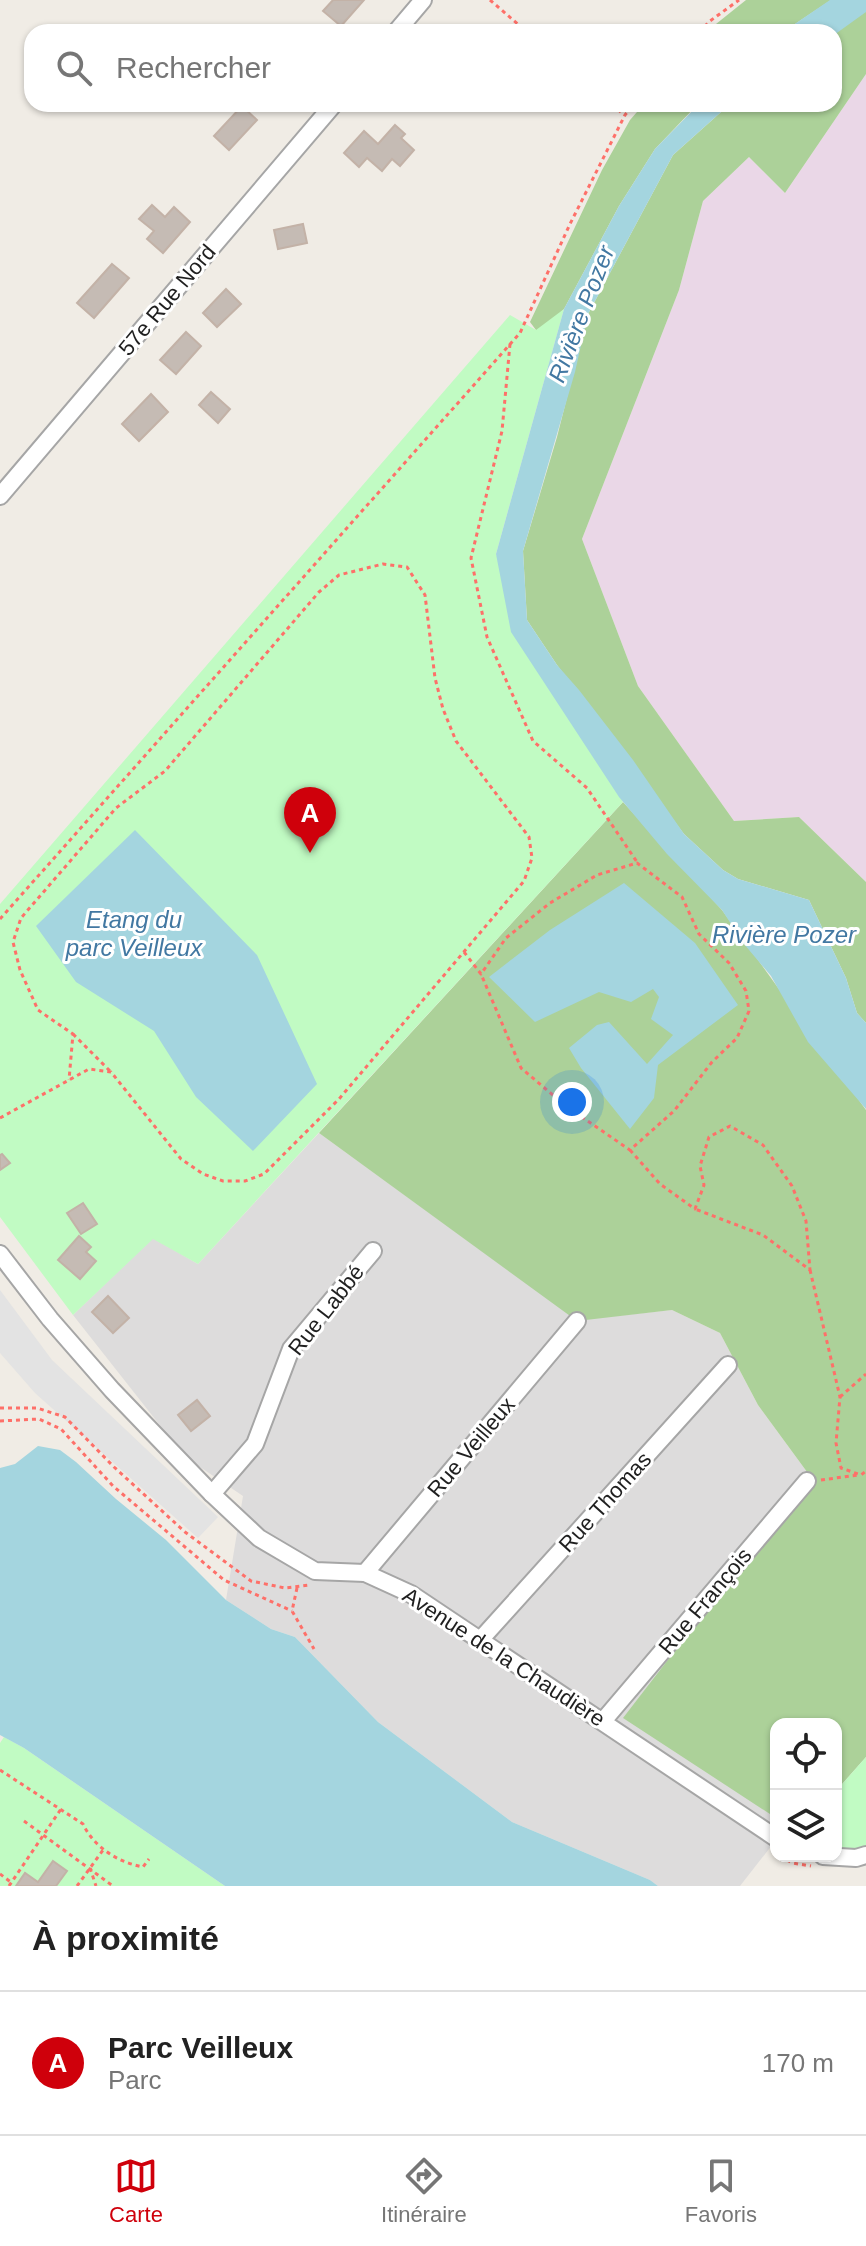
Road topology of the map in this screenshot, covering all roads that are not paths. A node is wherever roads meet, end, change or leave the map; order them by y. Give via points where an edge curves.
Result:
1 (423, 0) edge
2 (403, 24) edge
3 (327, 112) edge
4 (0, 496) edge
5 (373, 1251) dead end
6 (0, 1254) edge
7 (577, 1321) dead end
8 (728, 1365) dead end
9 (807, 1481) road end
10 (212, 1494) junction
11 (365, 1573) junction
12 (481, 1639) junction
13 (603, 1721) junction
14 (770, 1834) edge
15 (866, 1855) edge
16 (842, 1857) edge

1 - 2 street
3 - 4 street, 57e Rue Nord
5 - 10 street, Rue Labbé via 291,1349 255,1444
6 - 10 street, Avenue de la Chaudière via 112,1390
7 - 11 street, Rue Veilleux
8 - 12 street, Rue Thomas
9 - 13 street, Rue François
10 - 11 street, Avenue de la Chaudière via 259,1538 315,1571
11 - 12 street, Avenue de la Chaudière via 411,1594
12 - 13 street, Avenue de la Chaudière
13 - 14 street, Avenue de la Chaudière
15 - 16 street

